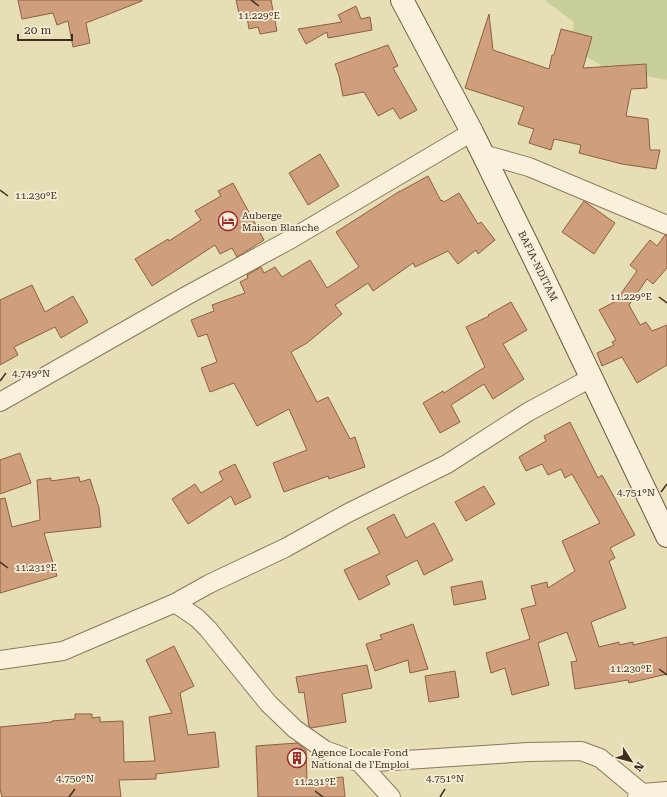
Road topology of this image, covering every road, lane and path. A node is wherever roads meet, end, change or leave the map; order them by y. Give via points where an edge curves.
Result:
1 (402, 0) edge
2 (472, 132) junction
3 (483, 154) junction
4 (667, 225) edge
5 (591, 378) junction
6 (0, 402) edge
7 (667, 536) edge
8 (175, 603) junction
9 (0, 660) edge
10 (360, 763) junction
11 (667, 790) edge
12 (640, 795) edge
13 (391, 797) edge

1 - 2 main road, BAFIA-NDITAM
2 - 3 main road, BAFIA-NDITAM
2 - 6 street via 291,240 186,296
3 - 4 street via 529,167
3 - 5 main road, BAFIA-NDITAM
5 - 7 main road, BAFIA-NDITAM
5 - 8 street via 528,412 447,464
8 - 9 street via 63,651
8 - 10 street via 208,629 268,703 295,729 325,750
10 - 12 street via 581,751 600,758
10 - 13 street
11 - 12 street

